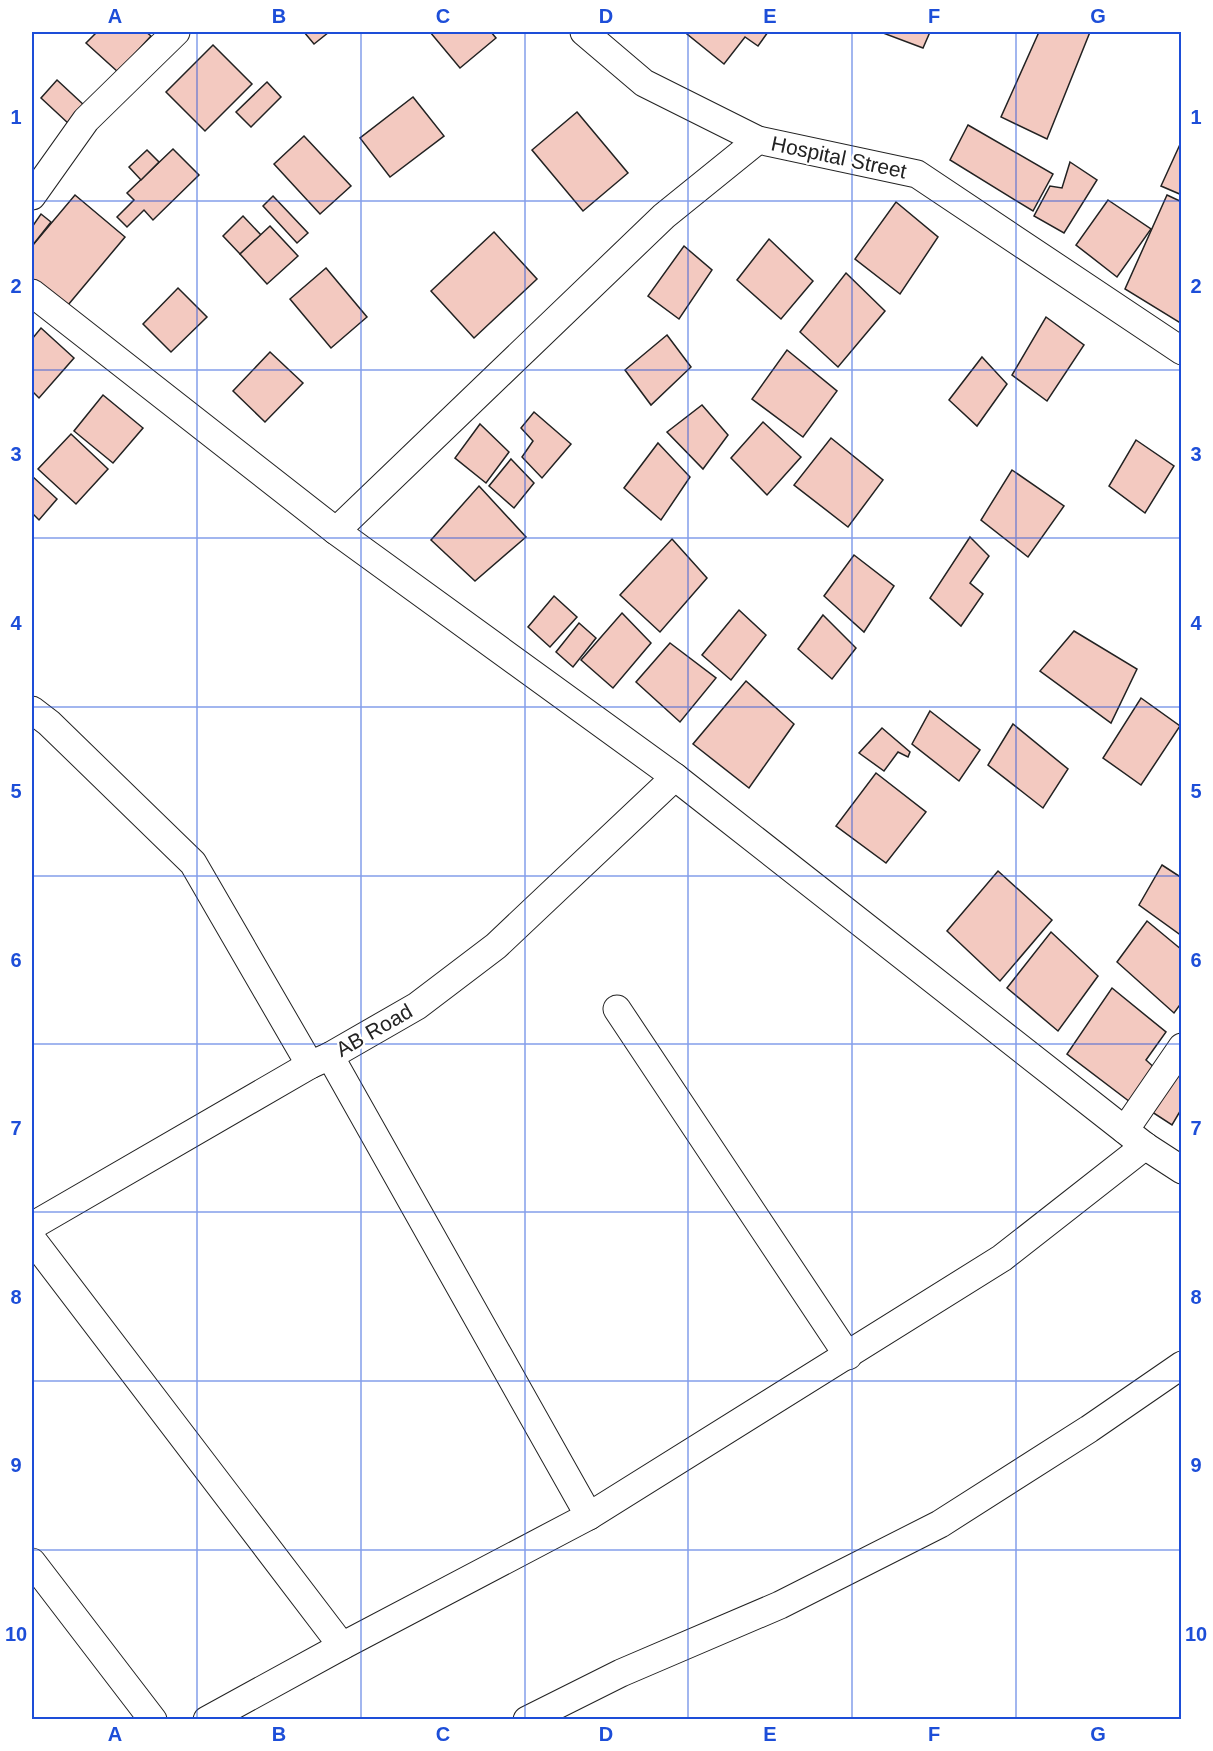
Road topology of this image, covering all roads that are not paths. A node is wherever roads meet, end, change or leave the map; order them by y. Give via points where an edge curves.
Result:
1 (176, 32) edge
2 (584, 32) edge
3 (758, 140) junction
4 (32, 196) edge
5 (32, 293) edge
6 (1182, 351) edge
7 (336, 531) junction
8 (37, 723) edge
9 (675, 777) junction
10 (617, 1009) dead end
11 (1182, 1047) edge
12 (320, 1060) junction
13 (1135, 1138) junction
14 (1182, 1170) edge
15 (32, 1226) edge
16 (32, 1239) edge
17 (848, 1356) junction
18 (1182, 1365) edge
19 (589, 1516) junction
20 (32, 1562) edge
21 (342, 1646) junction
22 (568, 1710) edge
23 (153, 1719) edge
24 (207, 1719) edge
25 (527, 1719) edge

1 - 4 street via 86,120
2 - 3 street, Hospital Street via 644,83
3 - 6 street, Hospital Street via 917,174
3 - 7 street via 664,216
5 - 7 street
7 - 9 street
8 - 12 street via 193,862
9 - 12 street, AB Road via 496,946 417,1006
9 - 13 street
10 - 17 street
11 - 13 street
12 - 15 street, AB Road
12 - 19 street
13 - 14 street
13 - 17 street via 1002,1258
16 - 21 street
17 - 19 street
18 - 22 street via 940,1524 780,1605 621,1673
19 - 21 street
20 - 23 street
21 - 24 street
22 - 25 street

